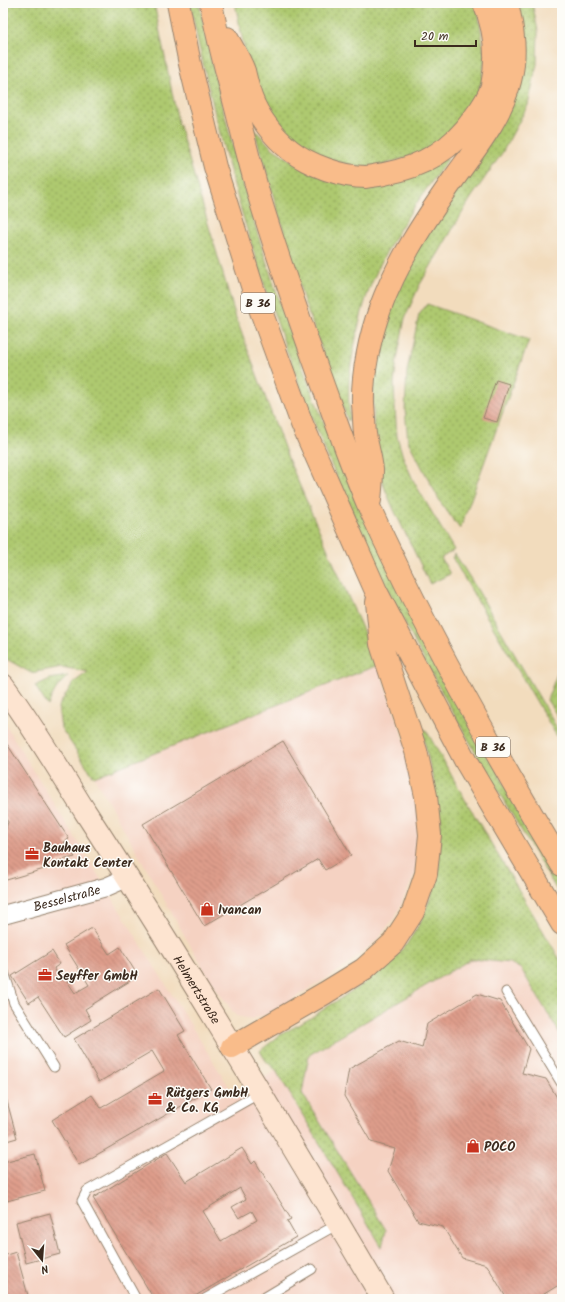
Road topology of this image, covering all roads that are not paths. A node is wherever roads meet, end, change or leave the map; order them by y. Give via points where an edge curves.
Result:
1 (178, 3) edge
2 (484, 3) edge
3 (507, 3) edge
4 (212, 5) edge
5 (370, 507) junction
6 (376, 591) junction
7 (3, 685) edge
8 (562, 865) edge
9 (129, 877) junction
10 (3, 915) edge
11 (562, 924) edge
12 (3, 969) edge
13 (506, 992) dead end
14 (232, 1047) junction
15 (54, 1067) dead end
16 (562, 1084) edge
17 (260, 1093) junction
18 (338, 1224) junction
19 (312, 1268) dead end
20 (136, 1299) edge
21 (205, 1299) edge
22 (262, 1299) edge
23 (383, 1299) edge

1 - 6 highway, B 36 via 215,167 254,292 302,424
2 - 4 highway via 495,44 495,64 492,88 482,107 464,132 441,152 421,163 394,172 366,177 339,173 309,163 274,135 251,98 243,69
3 - 5 highway via 513,29 514,63 503,102 482,139 436,205 396,270 370,343 363,402 372,470
4 - 5 highway, B 36 via 248,158 269,228 332,411
5 - 8 highway, B 36 via 453,676
6 - 11 highway, B 36 via 466,762
6 - 14 highway via 381,644 416,751 426,796 430,835 426,874 413,912 393,943 370,964
7 - 9 street, Helmertstraße
9 - 10 street, Besselstraße via 106,887
9 - 14 street, Helmertstraße
12 - 15 lane via 14,1003
13 - 16 lane
14 - 17 street, Helmertstraße
17 - 18 street, Helmertstraße
17 - 20 lane via 87,1191 82,1201
18 - 21 lane
18 - 23 street, Helmertstraße
19 - 22 lane

